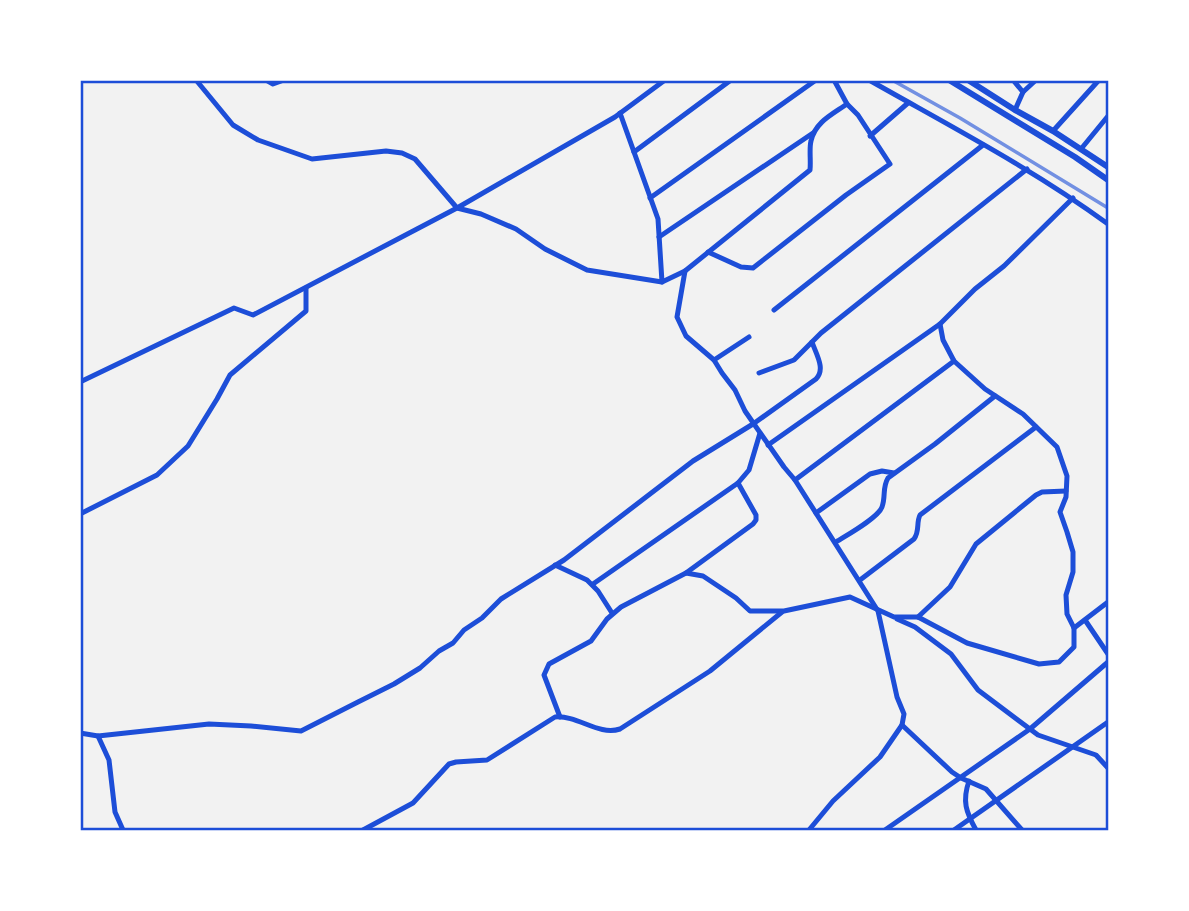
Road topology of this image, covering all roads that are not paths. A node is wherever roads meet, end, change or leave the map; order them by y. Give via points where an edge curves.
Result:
1 (196, 80) edge
2 (266, 80) edge
3 (284, 80) edge
4 (664, 80) edge
5 (731, 80) edge
6 (816, 80) edge
7 (834, 80) edge
8 (869, 80) edge
9 (949, 80) edge
10 (968, 80) edge
11 (1013, 80) edge
12 (1036, 80) edge
13 (1099, 80) edge
14 (1023, 92) junction
15 (908, 103) junction
16 (847, 104) junction
17 (1014, 110) junction
18 (620, 113) junction
19 (1108, 116) edge
20 (1053, 131) junction
21 (814, 132) junction
22 (870, 136) junction
23 (983, 145) junction
24 (1081, 149) junction
25 (634, 152) junction
26 (1108, 167) edge
27 (1027, 169) junction
28 (1108, 180) edge
29 (650, 198) junction
30 (1073, 198) junction
31 (457, 208) junction
32 (1108, 224) edge
33 (659, 237) junction
34 (708, 252) junction
35 (685, 271) junction
36 (662, 282) junction
37 (306, 288) junction
38 (774, 310) dead end
39 (940, 324) junction
40 (749, 337) dead end
41 (812, 342) junction
42 (715, 360) junction
43 (954, 360) junction
44 (759, 373) dead end
45 (80, 382) edge
46 (995, 396) junction
47 (753, 424) junction
48 (1036, 427) junction
49 (760, 433) junction
50 (768, 445) junction
51 (894, 473) junction
52 (795, 480) junction
53 (738, 483) junction
54 (1066, 491) junction
55 (816, 513) junction
56 (80, 514) edge
57 (836, 542) junction
58 (555, 565) junction
59 (686, 573) junction
60 (860, 580) junction
61 (593, 584) junction
62 (1108, 602) edge
63 (784, 611) junction
64 (878, 611) junction
65 (612, 613) junction
66 (894, 617) junction
67 (918, 617) junction
68 (1085, 620) junction
69 (1074, 628) junction
70 (1108, 654) edge
71 (1108, 662) edge
72 (560, 717) junction
73 (1108, 722) edge
74 (902, 725) junction
75 (1030, 729) junction
76 (80, 733) edge
77 (98, 736) junction
78 (1074, 746) junction
79 (1108, 768) edge
80 (961, 778) junction
81 (969, 781) junction
82 (997, 800) junction
83 (970, 819) junction
84 (123, 831) edge
85 (363, 831) edge
86 (809, 831) edge
87 (885, 831) edge
88 (954, 831) edge
89 (976, 831) edge
90 (1022, 831) edge

1 - 31 street via 233,125 258,140 312,159 402,153 415,159
2 - 3 street via 273,84
4 - 18 street
5 - 25 street
6 - 29 street
7 - 16 street
8 - 15 street
9 - 28 street
10 - 17 street
11 - 14 street
12 - 14 street
13 - 20 street
14 - 17 street
15 - 22 street
15 - 23 street
16 - 21 street
16 - 22 street
17 - 20 street
18 - 25 street
18 - 31 street
19 - 24 street
20 - 24 street
21 - 33 street
21 - 34 street via 810,170
22 - 34 street via 890,164 753,268
23 - 27 street
23 - 38 street
24 - 26 street
25 - 29 street
27 - 30 street
27 - 41 street
29 - 33 street
30 - 32 street
30 - 39 street
31 - 36 street via 516,229 587,270
31 - 37 street
33 - 36 street
34 - 35 street
35 - 36 street
35 - 42 street via 677,317 686,336
37 - 45 street via 253,315 234,308
37 - 56 street via 306,310 230,375 188,446 157,475
39 - 43 street
39 - 50 street
40 - 42 street
41 - 44 street via 794,360
41 - 47 street via 820,375
42 - 47 street
43 - 46 street
43 - 52 street
46 - 48 street
46 - 51 street
47 - 49 street
47 - 58 street via 693,461
48 - 54 street via 1057,447 1067,476
48 - 60 street via 920,515 918,534
49 - 50 street
49 - 53 street via 749,470
50 - 52 street
51 - 55 street via 870,474
51 - 57 street via 883,485 879,513
52 - 55 street
53 - 59 street via 756,520
53 - 61 street
54 - 67 street via 1036,495 983,538 950,587
54 - 69 street via 1060,512 1073,552 1066,595 1067,614
55 - 57 street
57 - 60 street
58 - 61 street
58 - 77 street via 501,599 420,668 301,731 209,724
59 - 63 street via 703,576 750,611
59 - 65 street
60 - 64 street
61 - 65 street
62 - 68 street
63 - 64 street via 850,597
63 - 72 street via 710,671 620,729 607,731
64 - 66 street
64 - 74 street via 904,714
65 - 72 street via 591,641 546,667 544,675
66 - 67 street
66 - 75 street via 951,654 978,690
67 - 69 street via 967,643 1039,664 1059,662 1074,647
68 - 69 street
68 - 70 street
71 - 75 street
72 - 85 street via 487,760 449,764 413,803
73 - 78 street
74 - 80 street
74 - 86 street via 880,757
75 - 78 street
75 - 80 street
76 - 77 street
77 - 84 street via 109,760 115,812
78 - 79 street via 1096,755
78 - 82 street
80 - 81 street
80 - 87 street
81 - 82 street
81 - 83 street via 964,797
82 - 83 street
82 - 90 street
83 - 88 street
83 - 89 street

